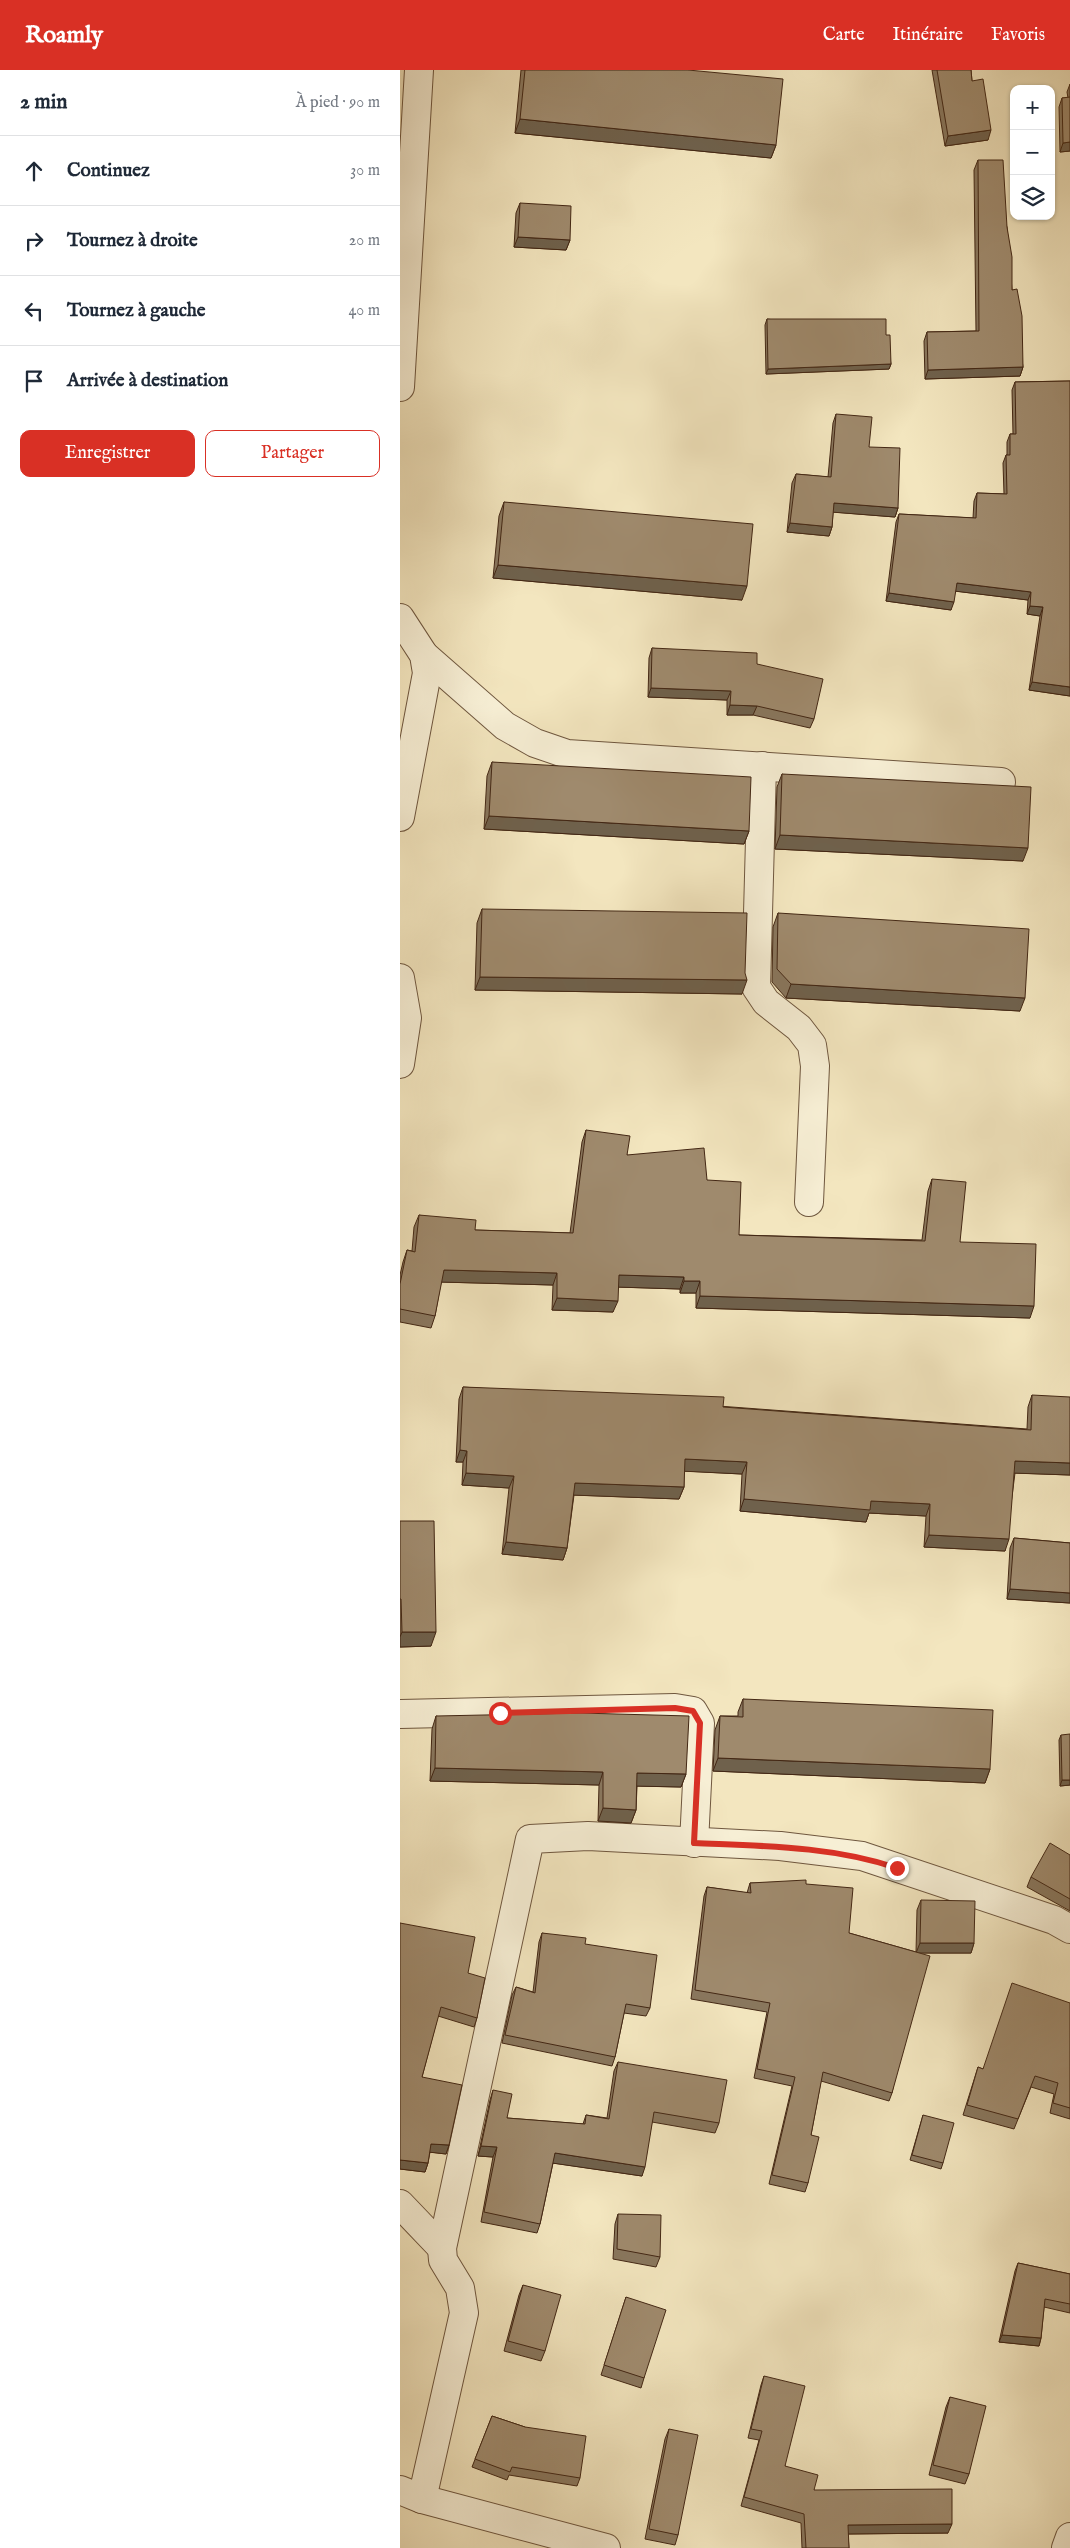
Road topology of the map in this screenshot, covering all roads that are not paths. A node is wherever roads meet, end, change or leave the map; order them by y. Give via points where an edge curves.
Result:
1 (419, 70) edge
2 (400, 387) edge
3 (400, 618) edge
4 (424, 655) junction
5 (762, 766) junction
6 (1000, 782) dead end
7 (400, 818) edge
8 (400, 978) edge
9 (400, 1064) edge
10 (809, 1202) dead end
11 (400, 1714) edge
12 (694, 1843) junction
13 (1070, 1929) edge
14 (400, 2204) edge
15 (442, 2248) junction
16 (411, 2495) edge
17 (1070, 2537) edge
18 (606, 2548) edge
19 (1066, 2548) edge

1 - 2 street
3 - 4 street
4 - 5 street via 505,726 535,743 567,754
4 - 7 street via 427,673
5 - 6 street
5 - 10 street via 756,986 766,1002 800,1028 812,1045 815,1066
8 - 9 street via 407,1018
11 - 12 street via 675,1708 693,1711 700,1723
12 - 13 street via 780,1846 862,1856 1054,1920
12 - 15 street via 588,1836 530,1840
14 - 15 street
15 - 16 street via 443,2260 460,2288 464,2313
16 - 18 street
17 - 19 street

